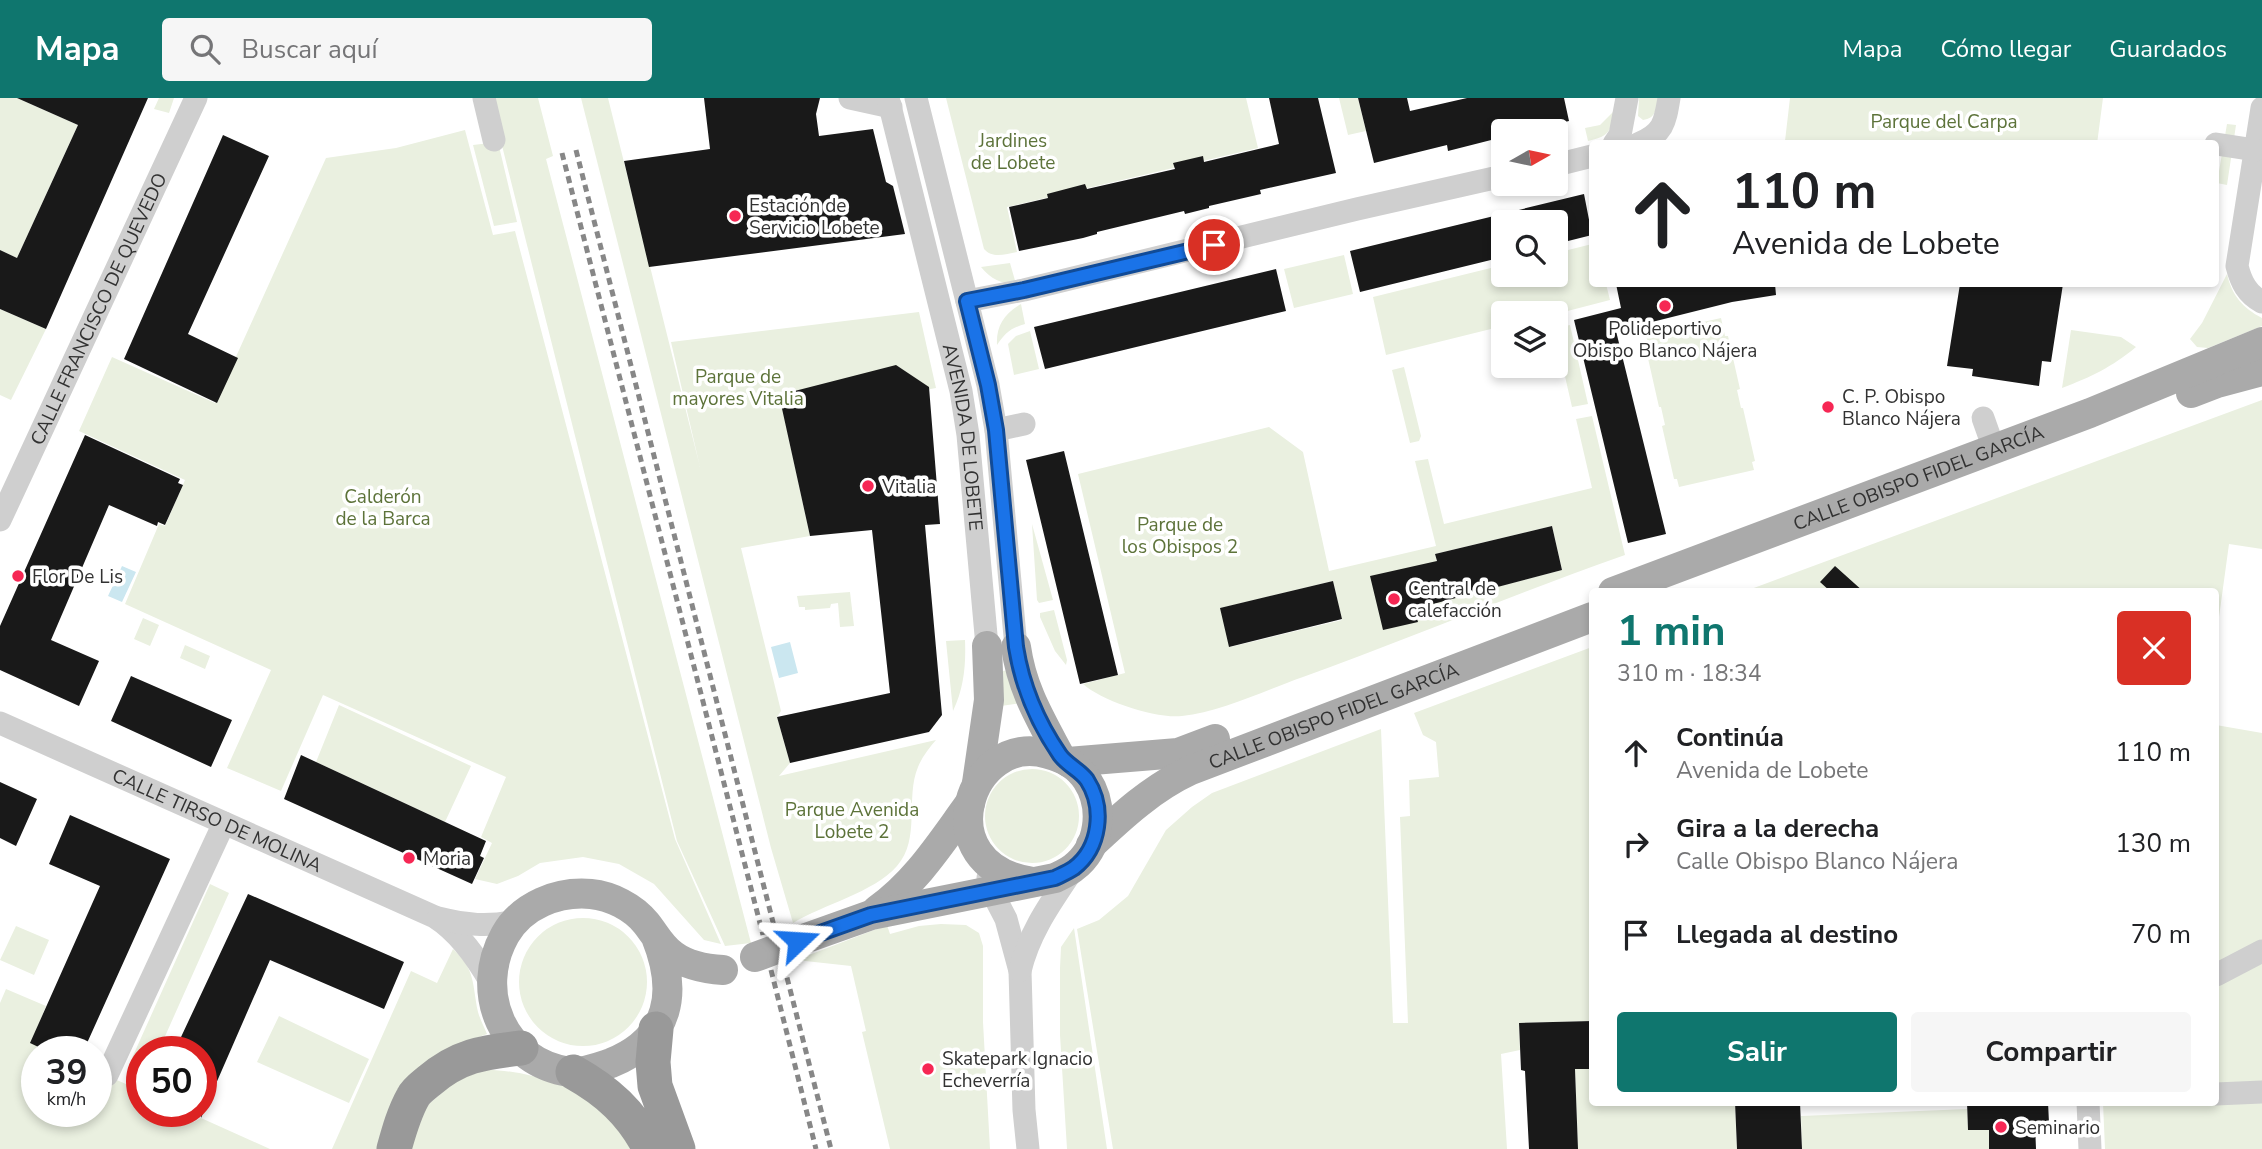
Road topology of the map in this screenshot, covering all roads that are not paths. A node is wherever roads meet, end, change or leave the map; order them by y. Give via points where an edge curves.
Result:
1 (196, 98) edge
2 (484, 98) edge
3 (850, 98) edge
4 (916, 98) edge
5 (1627, 98) edge
6 (1669, 98) edge
7 (889, 102) edge
8 (2262, 108) edge
9 (185, 109) edge
10 (494, 140) dead end
11 (1617, 140) edge
12 (1648, 140) edge
13 (2219, 145) edge
14 (2255, 150) junction
15 (1589, 157) edge
16 (1568, 161) edge
17 (1491, 179) edge
18 (967, 301) junction
19 (2262, 302) edge
20 (2262, 342) edge
21 (2262, 371) edge
22 (1983, 418) dead end
23 (1024, 424) dead end
24 (996, 430) junction
25 (1994, 449) junction
26 (0, 520) edge
27 (1624, 588) edge
28 (1670, 588) edge
29 (1589, 600) edge
30 (1589, 618) edge
31 (1001, 646) junction
32 (0, 723) edge
33 (1065, 760) junction
34 (973, 793) junction
35 (224, 822) junction
36 (1083, 856) junction
37 (982, 858) junction
38 (1033, 882) junction
39 (991, 890) junction
40 (871, 915) junction
41 (435, 917) junction
42 (516, 920) junction
43 (656, 937) junction
44 (2262, 951) edge
45 (723, 970) junction
46 (1020, 971) junction
47 (2219, 973) edge
48 (491, 983) junction
49 (661, 1019) junction
50 (521, 1048) junction
51 (112, 1064) edge
52 (573, 1072) junction
53 (2262, 1092) edge
54 (2219, 1094) edge
55 (2088, 1106) edge
56 (394, 1149) edge
57 (650, 1149) edge
58 (678, 1149) edge
59 (1028, 1149) edge
60 (2090, 1149) edge

1 - 9 street, CALLE FRANCISCO DE QUEVEDO
2 - 10 street
3 - 7 street
4 - 18 street, AVENIDA DE LOBETE
5 - 11 street
6 - 12 street via 1666,119
7 - 31 street, AVENIDA DE LOBETE via 961,391
8 - 14 street
9 - 26 street, CALLE FRANCISCO DE QUEVEDO
13 - 14 street
14 - 19 street via 2237,266 2241,282
15 - 16 street
17 - 18 street
18 - 24 street, AVENIDA DE LOBETE
20 - 25 main road, CALLE OBISPO FIDEL GARCÍA
21 - 28 main road, CALLE OBISPO FIDEL GARCÍA via 2217,383
22 - 25 street
23 - 24 street
24 - 31 street, AVENIDA DE LOBETE
25 - 27 main road, CALLE OBISPO FIDEL GARCÍA
29 - 33 main road, CALLE OBISPO FIDEL GARCÍA via 1178,753
30 - 36 main road, CALLE OBISPO FIDEL GARCÍA via 1191,769 1131,808
31 - 33 main road, AVENIDA DE LOBETE
31 - 34 main road, AVENIDA DE LOBETE
32 - 35 street, CALLE TIRSO DE MOLINA
33 - 34 main road via 1043,752 1006,757 989,768
33 - 36 main road via 1076,767 1095,795 1097,829
34 - 37 main road via 968,822
34 - 40 main road via 923,867
35 - 41 street, CALLE TIRSO DE MOLINA
35 - 51 street
36 - 38 main road via 1055,878
36 - 46 street via 1032,936
37 - 38 main road via 997,871
37 - 39 street
38 - 39 main road
39 - 40 main road
39 - 46 street via 1006,919
40 - 45 main road, bridge
41 - 42 street, CALLE TIRSO DE MOLINA via 477,926
41 - 48 street, CALLE TIRSO DE MOLINA via 467,947
42 - 43 main road, CALLE TIRSO DE MOLINA via 527,908 545,900 590,894 631,909
42 - 48 main road, CALLE TIRSO DE MOLINA via 498,947
43 - 45 main road, CALLE TIRSO DE MOLINA via 680,959
43 - 49 main road, CALLE TIRSO DE MOLINA via 665,958 669,991
44 - 47 street
45 - 49 main road via 690,990
46 - 59 street
48 - 50 main road, CALLE TIRSO DE MOLINA via 498,1019
49 - 52 main road via 629,1055
49 - 58 highway via 653,1062 655,1086
50 - 52 main road, CALLE TIRSO DE MOLINA via 544,1063
50 - 56 highway via 457,1061 435,1076 414,1094
52 - 57 highway via 612,1097 632,1118
53 - 54 street
55 - 60 street

